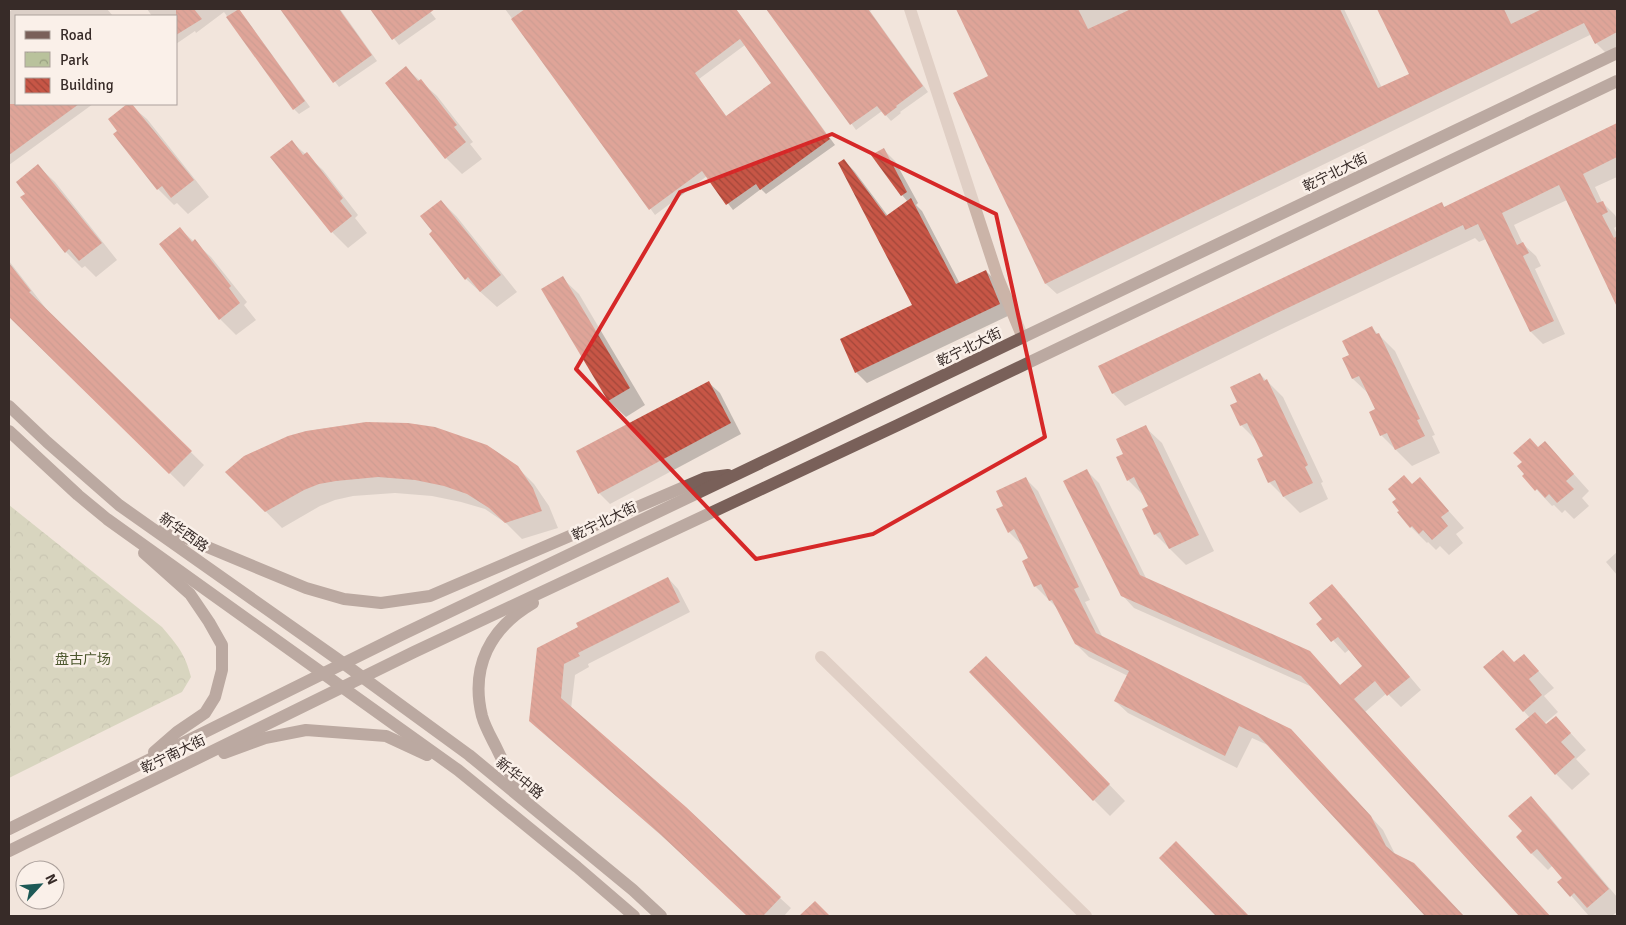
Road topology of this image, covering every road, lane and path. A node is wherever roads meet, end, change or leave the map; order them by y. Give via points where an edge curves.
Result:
1 (910, 9) edge
2 (1617, 53) edge
3 (1617, 80) edge
4 (1023, 338) junction
5 (9, 406) edge
6 (9, 431) edge
7 (740, 473) junction
8 (107, 519) junction
9 (140, 519) junction
10 (601, 564) junction
11 (821, 657) dead end
12 (343, 675) junction
13 (138, 765) junction
14 (182, 766) junction
15 (458, 770) junction
16 (535, 810) junction
17 (9, 829) edge
18 (9, 851) edge
19 (634, 916) edge
20 (662, 916) edge
21 (1086, 916) edge

1 - 4 street via 998,278
2 - 4 main road, 乾宁北大街
3 - 10 main road
4 - 7 main road, 乾宁北大街
5 - 9 main road, 新华西路 via 90,481
6 - 8 main road
7 - 9 main road via 705,478 430,596 381,603 344,599 306,588
7 - 12 main road, 乾宁北大街
8 - 12 main road
8 - 13 main road via 190,594 222,645 222,670 215,697 205,713
9 - 12 main road, 新华西路
10 - 12 main road
10 - 16 main road via 521,610 495,635 480,664 479,697 483,717 510,777
11 - 21 street
12 - 13 main road, 乾宁南大街
12 - 14 main road, 乾宁南大街
12 - 15 main road
12 - 16 main road, 新华中路 via 469,755
13 - 17 main road, 乾宁南大街
14 - 15 main road via 265,738 306,730 386,736
14 - 18 main road, 乾宁南大街
15 - 19 main road
16 - 20 main road, 新华中路

